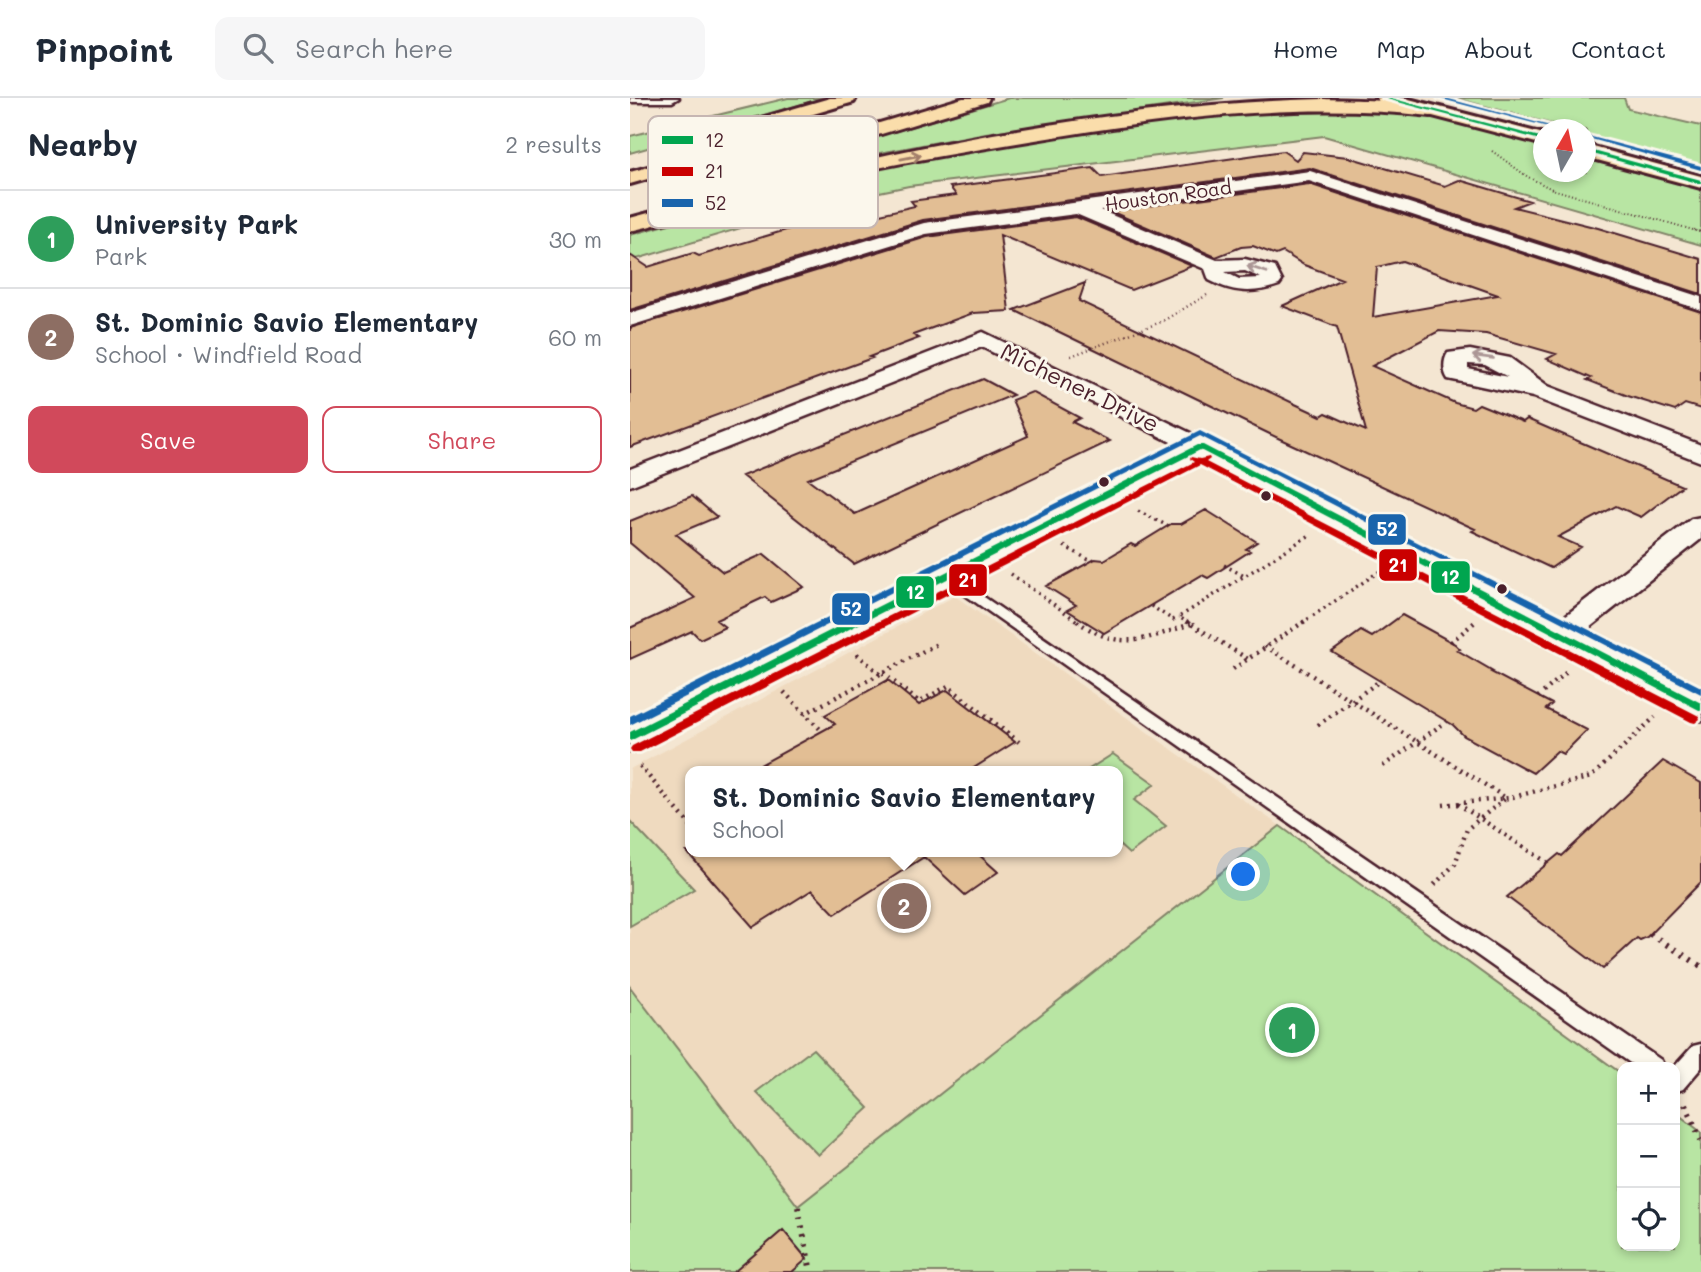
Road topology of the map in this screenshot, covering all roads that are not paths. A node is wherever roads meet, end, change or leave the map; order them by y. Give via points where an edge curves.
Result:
1 (631, 98) edge
2 (672, 98) edge
3 (848, 98) edge
4 (981, 98) edge
5 (1265, 98) edge
6 (1385, 98) edge
7 (1436, 103) edge
8 (863, 113) dead end
9 (1187, 113) junction
10 (788, 116) edge
11 (852, 116) edge
12 (1533, 126) edge
13 (878, 129) edge
14 (1533, 136) edge
15 (1596, 142) edge
16 (1596, 154) edge
17 (648, 158) edge
18 (630, 163) edge
19 (878, 164) edge
20 (1701, 168) edge
21 (648, 173) edge
22 (630, 178) edge
23 (1701, 182) edge
24 (1079, 208) junction
25 (648, 220) edge
26 (630, 225) edge
27 (1214, 266) junction
28 (1701, 304) edge
29 (630, 320) edge
30 (1540, 391) dead end
31 (1200, 447) junction
32 (1701, 454) edge
33 (630, 478) edge
34 (1701, 525) edge
35 (946, 575) junction
36 (1563, 633) junction
37 (1690, 701) edge
38 (634, 750) edge
39 (1701, 1053) edge
40 (1646, 1062) edge
41 (1680, 1078) edge

1 - 2 street
3 - 10 main road
4 - 13 main road
5 - 9 main road
6 - 7 main road
7 - 9 main road via 1334,101
7 - 12 main road
7 - 14 main road
8 - 11 main road
19 -> 9 main road
15 - 20 main road
16 - 23 main road
17 - 18 main road
21 - 22 main road
24 - 27 street
24 - 28 street, Houston Road via 1310,176
24 - 29 street, Houston Road via 888,238
26 -> 25 main road
27 -> 27 street via 1216,276 1231,285 1256,287 1272,281 1268,271 1245,265
30 - 32 street
31 - 33 street, Michener Drive via 983,339
31 - 35 street
31 - 36 street, Michener Drive
34 - 36 street
35 - 38 street via 762,669
35 - 40 lane
36 - 37 street, Michener Drive
39 - 41 lane

